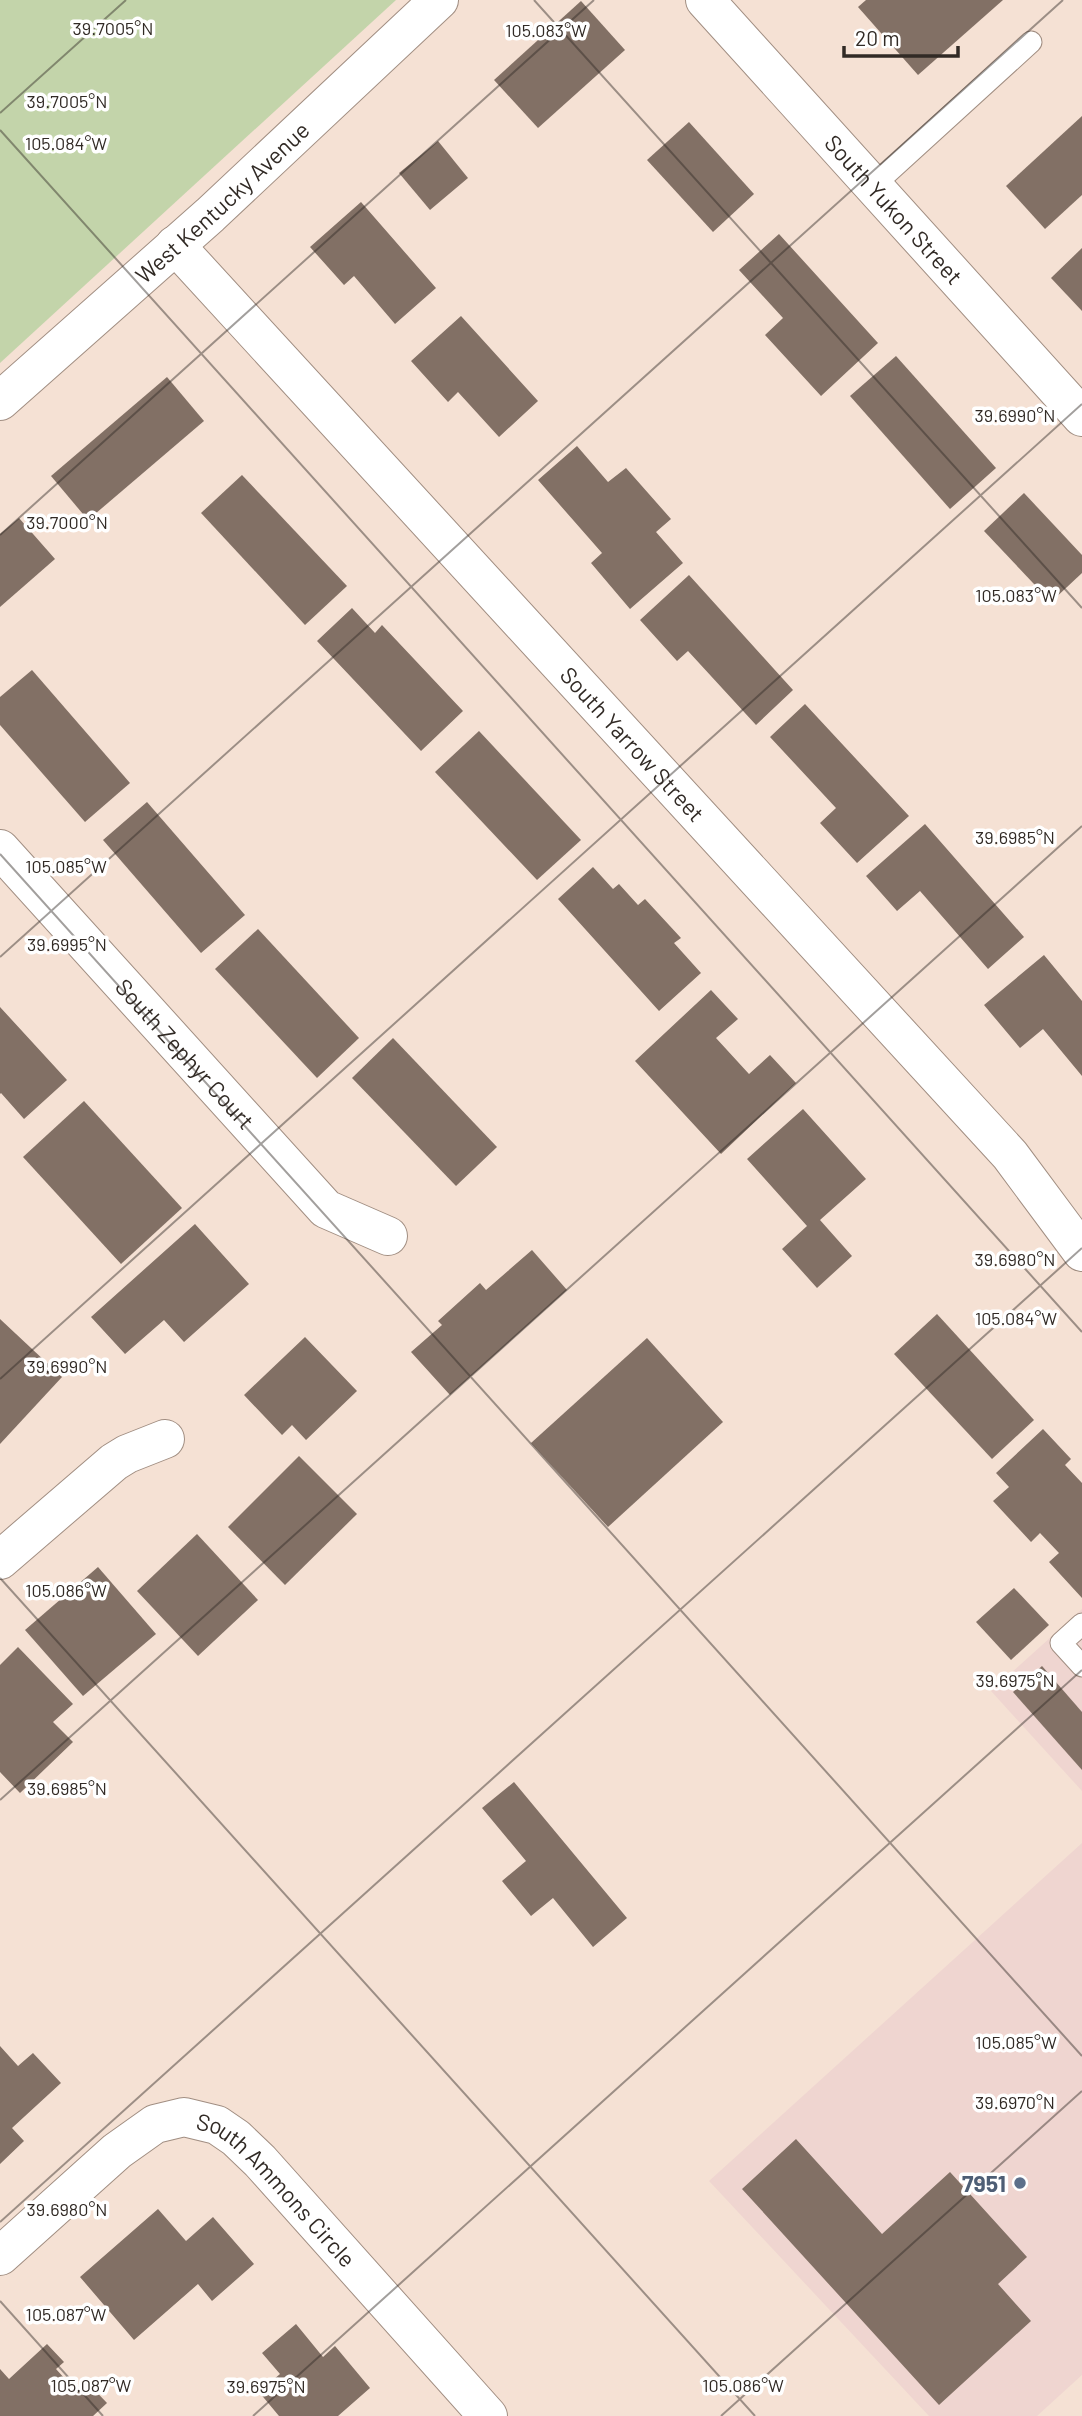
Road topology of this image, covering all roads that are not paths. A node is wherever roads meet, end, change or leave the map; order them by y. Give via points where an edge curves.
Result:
1 (439, 0) edge
2 (705, 0) edge
3 (1031, 42) dead end
4 (873, 186) junction
5 (174, 245) junction
6 (0, 401) edge
7 (1082, 417) edge
8 (0, 849) edge
9 (388, 1236) dead end
10 (1082, 1252) edge
11 (165, 1439) dead end
12 (0, 1560) edge
13 (1082, 1624) edge
14 (1082, 1667) edge
15 (0, 2256) edge
16 (488, 2416) edge

1 - 5 street, West Kentucky Avenue
2 - 4 street, South Yukon Street
3 - 4 lane
4 - 7 street, South Yukon Street
5 - 6 street, West Kentucky Avenue
5 - 10 street, South Yarrow Street via 1010,1156
8 - 9 street, South Zephyr Court via 326,1209
11 - 12 street via 114,1462
13 - 14 lane via 1061,1643
15 - 16 street, South Ammons Circle via 147,2129 184,2118 206,2121 236,2138 260,2161

